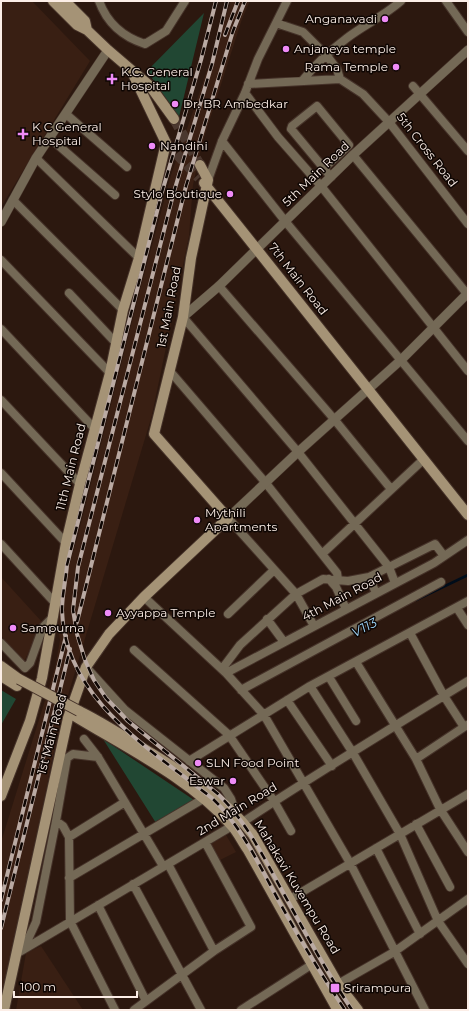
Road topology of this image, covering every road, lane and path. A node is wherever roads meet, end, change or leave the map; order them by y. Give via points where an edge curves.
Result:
1 (53, 1) edge
2 (65, 1) edge
3 (99, 1) edge
4 (185, 1) edge
5 (287, 1) edge
6 (400, 1) edge
7 (446, 1) edge
8 (276, 23) junction
9 (87, 30) junction
10 (468, 32) edge
11 (108, 50) junction
12 (468, 50) edge
13 (327, 56) junction
14 (132, 72) junction
15 (340, 79) junction
16 (302, 81) junction
17 (248, 84) junction
18 (413, 86) dead end
19 (245, 93) junction
20 (420, 94) junction
21 (66, 114) junction
22 (174, 119) tunnel mouth
23 (389, 122) junction
24 (50, 138) junction
25 (222, 141) junction
26 (468, 151) edge
27 (353, 155) junction
28 (36, 158) junction
29 (200, 165) tunnel mouth
30 (127, 167) dead end
31 (324, 168) junction
32 (331, 176) junction
33 (205, 181) junction
34 (321, 186) junction
35 (115, 195) dead end
36 (13, 200) junction
37 (285, 221) junction
38 (1, 222) edge
39 (468, 224) edge
40 (258, 249) junction
41 (139, 258) junction
42 (1, 260) edge
43 (219, 286) junction
44 (69, 293) dead end
45 (468, 294) edge
46 (123, 310) junction
47 (183, 317) junction
48 (434, 327) junction
49 (1, 329) edge
50 (116, 344) junction
51 (402, 359) junction
52 (169, 370) junction
53 (468, 371) edge
54 (110, 373) junction
55 (368, 389) junction
56 (1, 400) edge
57 (334, 419) junction
58 (94, 428) junction
59 (468, 441) edge
60 (298, 452) junction
61 (424, 459) junction
62 (1, 473) edge
63 (265, 482) junction
64 (80, 484) junction
65 (391, 490) junction
66 (468, 515) edge
67 (228, 518) junction
68 (356, 524) junction
69 (468, 540) edge
70 (1, 544) edge
71 (66, 544) junction
72 (322, 554) junction
73 (444, 556) junction
74 (389, 567) junction
75 (274, 570) junction
76 (368, 577) junction
77 (329, 579) junction
78 (338, 579) junction
79 (441, 582) dead end
80 (394, 583) junction
81 (376, 593) junction
82 (296, 594) junction
83 (144, 597) junction
84 (468, 601) edge
85 (56, 604) junction
86 (457, 608) junction
87 (346, 609) junction
88 (228, 614) dead end
89 (54, 616) junction
90 (267, 619) junction
91 (314, 626) junction
92 (468, 626) edge
93 (410, 633) junction
94 (284, 642) junction
95 (1, 643) edge
96 (134, 650) dead end
97 (356, 662) junction
98 (1, 666) edge
99 (86, 667) junction
100 (224, 671) junction
101 (1, 676) edge
102 (329, 676) junction
103 (468, 681) edge
104 (18, 682) junction
105 (310, 686) junction
106 (241, 690) junction
107 (444, 696) junction
108 (287, 700) junction
109 (78, 714) junction
110 (264, 715) junction
111 (356, 721) dead end
112 (395, 725) junction
113 (466, 725) edge
114 (229, 735) junction
115 (84, 739) dead end
116 (353, 754) junction
117 (98, 757) junction
118 (416, 759) junction
119 (189, 761) junction
120 (332, 766) junction
121 (304, 782) junction
122 (468, 794) edge
123 (1, 796) edge
124 (203, 799) junction
125 (125, 802) junction
126 (274, 802) junction
127 (440, 809) junction
128 (236, 814) junction
129 (56, 821) junction
130 (243, 822) junction
131 (416, 824) junction
132 (232, 826) junction
133 (291, 831) dead end
134 (144, 834) junction
135 (400, 834) junction
136 (69, 837) junction
137 (205, 842) junction
138 (376, 848) junction
139 (468, 852) edge
140 (350, 864) junction
141 (165, 865) junction
142 (69, 878) junction
143 (133, 884) junction
144 (450, 887) dead end
145 (290, 899) junction
146 (468, 899) edge
147 (98, 905) junction
148 (70, 921) junction
149 (438, 921) junction
150 (420, 934) junction
151 (20, 951) junction
152 (214, 951) junction
153 (394, 952) junction
154 (311, 964) junction
155 (468, 964) edge
156 (181, 974) junction
157 (338, 984) junction
158 (146, 1001) junction
159 (4, 1010) edge
160 (115, 1010) edge
161 (134, 1010) edge
162 (201, 1010) edge
163 (241, 1010) edge
164 (336, 1010) edge
165 (358, 1010) edge
166 (425, 1010) edge

1 - 9 main road via 77,25
2 - 9 main road via 85,21
3 - 4 street via 106,16 116,28 145,44 166,31
5 - 8 street
6 - 13 street via 347,38
7 - 10 street
8 - 13 street via 303,32
8 - 17 street
9 - 11 main road
11 - 14 main road
11 - 21 street
12 - 20 street, 5th Main Road
13 - 15 street via 337,69
13 - 16 street
14 - 22 main road via 150,86
14 - 41 main road, 11th Main Road via 166,143
15 - 16 street
15 - 23 street, 5th Cross Road via 363,94
16 - 17 street
17 - 19 street
18 - 20 street
19 - 25 street
19 - 34 street via 278,137
20 - 23 street, 5th Main Road
20 - 26 street
21 - 24 street
21 - 30 street
23 - 27 street, 5th Main Road
23 - 39 street, 5th Cross Road
24 - 28 street
24 - 35 street
25 - 33 street
25 - 37 street
27 - 32 street, 5th Main Road
27 - 45 street
28 - 36 street
28 - 41 street
29 - 33 main road, 7th Main Road
31 - 31 street via 291,129 317,106 349,145
31 - 32 street
32 - 34 street, 5th Main Road
33 - 40 main road, 7th Main Road
33 - 47 main road, 1st Main Road
34 - 37 street, 5th Main Road
34 - 48 street
36 - 38 street
36 - 46 street
37 - 40 street, 5th Main Road
37 - 51 street
40 - 43 street, 5th Main Road
40 - 55 main road, 7th Main Road
41 - 46 main road, 11th Main Road
42 - 54 street
43 - 47 street, 5th Main Road
43 - 57 street
44 - 50 street
45 - 48 street
46 - 50 main road, 11th Main Road
47 - 52 main road, 1st Main Road
47 - 60 street
48 - 51 street
48 - 53 street
49 - 58 street
50 - 54 main road, 11th Main Road
51 - 55 street
51 - 59 street
52 - 63 street
52 - 67 main road, 1st Main Road via 154,434
54 - 58 main road, 11th Main Road
55 - 57 street
55 - 61 main road, 7th Main Road
56 - 64 street
57 - 60 street
57 - 65 street
58 - 64 main road, 11th Main Road
60 - 63 street
60 - 68 street
61 - 65 street
61 - 66 main road, 7th Main Road
62 - 71 street
63 - 67 street
63 - 72 street
64 - 71 main road, 11th Main Road
65 - 68 street
67 - 75 street
67 - 83 main road, 1st Main Road
68 - 72 street
68 - 74 street
69 - 73 street, 4th Main Road
70 - 85 street
71 - 85 main road, 11th Main Road
72 - 78 street via 337,573
73 - 74 street via 435,544
73 - 80 street, 4th Main Road
74 - 76 street
74 - 80 street
75 - 82 street
75 - 88 street
76 - 78 street via 348,581
76 - 81 street
77 - 78 street
77 - 82 street via 323,579
77 - 87 street via 336,587
79 - 106 street
80 - 81 street, 4th Main Road
81 - 87 street, 4th Main Road
82 - 90 street
82 - 91 street
83 - 99 main road, 1st Main Road via 108,634
83 - 100 street
84 - 86 street
85 - 89 main road, 11th Main Road
86 - 92 street
86 - 93 street
87 - 91 street, 4th Main Road
89 - 95 street via 43,627 30,664 25,668
89 - 123 main road, 11th Main Road via 42,678 30,721
90 - 94 street
90 - 100 street via 240,645
91 - 94 street, 4th Main Road
93 - 97 street
93 - 107 street
94 - 100 street, 4th Main Road
96 - 114 street
97 - 102 street
97 - 112 street
98 - 104 main road
99 - 119 street via 125,710
99 - 151 main road, 1st Main Road via 68,718
100 - 106 street
101 - 104 main road
102 - 105 street
102 - 111 street
103 - 107 street, 2nd Main Road
104 - 109 main road
105 - 108 street
105 - 116 street
106 - 110 street
107 - 112 street, 2nd Main Road
107 - 113 street
108 - 110 street
108 - 120 street
109 - 124 main road, Mahakavi Kuvempu Road
109 - 128 main road, Mahakavi Kuvempu Road via 178,770
110 - 114 street
110 - 121 street
112 - 116 street, 2nd Main Road
112 - 118 street
113 - 118 street
114 - 119 street
114 - 126 street
115 - 117 street
116 - 120 street, 2nd Main Road
116 - 135 street
117 - 125 street
117 - 129 street via 73,754 67,758
118 - 127 street
119 - 128 street via 224,788
120 - 121 street, 2nd Main Road
121 - 126 street, 2nd Main Road
121 - 140 street
122 - 127 street
124 - 132 main road, Mahakavi Kuvempu Road
124 - 134 street
125 - 134 street
125 - 136 street
126 - 130 street, 2nd Main Road
126 - 133 street
127 - 131 street
127 - 139 street
128 - 130 main road, Mahakavi Kuvempu Road
129 - 136 street via 63,826
129 - 151 street via 36,922
130 - 132 street, 2nd Main Road
130 - 145 main road, Mahakavi Kuvempu Road via 253,834
131 - 135 street
131 - 144 street
132 - 137 street, 2nd Main Road
132 - 154 main road, Mahakavi Kuvempu Road
134 - 141 street
134 - 142 street
135 - 138 street
135 - 149 street
136 - 142 street
137 - 141 street, 2nd Main Road
137 - 152 street via 250,927
138 - 140 street
138 - 150 street
140 - 145 street
140 - 153 street
141 - 143 street, 2nd Main Road
141 - 152 street
142 - 148 street
143 - 147 street, 2nd Main Road
143 - 156 street
145 - 157 main road, Mahakavi Kuvempu Road
146 - 149 street
147 - 148 street, 2nd Main Road
147 - 158 street
148 - 151 street, 2nd Main Road
148 - 160 street
149 - 150 street
149 - 155 street
150 - 153 street
151 - 159 main road, 1st Main Road
152 - 156 street
153 - 157 street
153 - 166 street
154 - 163 street
154 - 164 main road, Mahakavi Kuvempu Road
156 - 158 street
156 - 162 street
157 - 165 main road, Mahakavi Kuvempu Road
158 - 161 street

